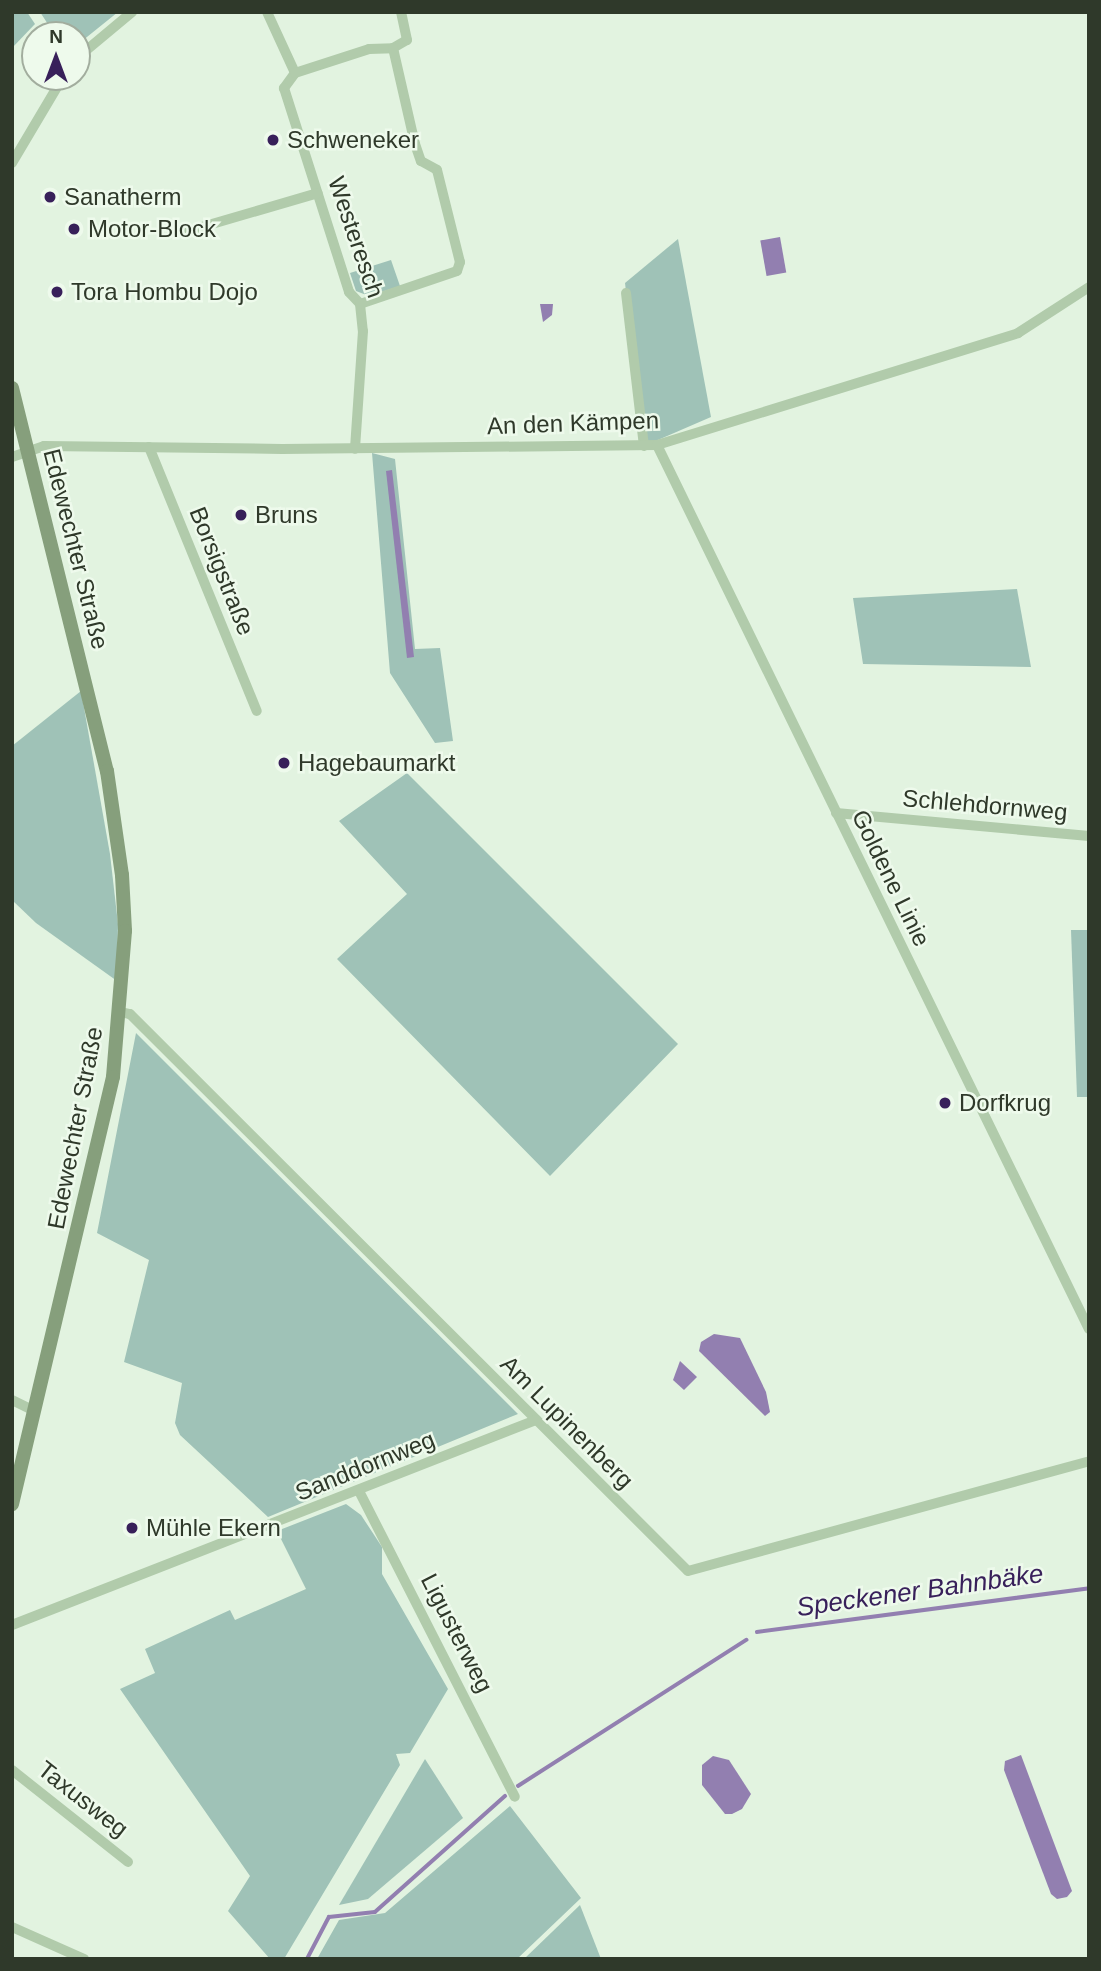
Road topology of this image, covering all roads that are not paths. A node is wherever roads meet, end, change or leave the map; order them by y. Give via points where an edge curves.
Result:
1 (132, 12) edge
2 (267, 12) edge
3 (401, 12) edge
4 (91, 46) edge
5 (393, 48) junction
6 (295, 73) junction
7 (55, 91) edge
8 (12, 163) edge
9 (318, 193) junction
10 (188, 232) dead end
11 (1089, 288) edge
12 (626, 293) dead end
13 (360, 304) junction
14 (12, 388) edge
15 (657, 445) junction
16 (149, 446) junction
17 (645, 446) junction
18 (355, 449) junction
19 (29, 450) junction
20 (12, 457) edge
21 (257, 711) dead end
22 (836, 813) junction
23 (1089, 836) edge
24 (121, 1012) junction
25 (1089, 1329) edge
26 (12, 1400) edge
27 (35, 1411) junction
28 (536, 1420) junction
29 (1089, 1461) edge
30 (359, 1491) junction
31 (12, 1504) edge
32 (12, 1625) edge
33 (12, 1770) edge
34 (515, 1797) dead end
35 (128, 1862) dead end
36 (12, 1927) edge
37 (84, 1959) edge

1 - 4 street
2 - 6 street
3 - 5 street via 407,40
5 - 6 street via 369,48
5 - 13 street via 415,144 421,161 437,170 460,262 449,277
6 - 9 street, Westeresch via 284,88
7 - 8 street
9 - 10 street
9 - 13 street, Westeresch via 349,292
11 - 15 street, An den Kämpen via 1018,333
12 - 17 street
13 - 18 street, Westeresch via 363,331
14 - 19 main road, Edewechter Straße
15 - 17 street, An den Kämpen
15 - 22 street, Goldene Linie
16 - 18 street, An den Kämpen
16 - 19 street, An den Kämpen
16 - 21 street, Borsigstraße
17 - 18 street, An den Kämpen
19 - 20 street
19 - 24 main road, Edewechter Straße via 107,771 118,838 125,931
22 - 23 street, Schlehdornweg
22 - 25 street, Goldene Linie
24 - 27 main road, Edewechter Straße via 105,1116
24 - 28 street, Am Lupinenberg via 130,1014
26 - 27 street
27 - 31 main road, Edewechter Straße
28 - 29 street, Am Lupinenberg via 688,1572
28 - 30 street, Sanddornweg
30 - 32 street, Sanddornweg
30 - 34 street, Ligusterweg
33 - 35 street, Taxusweg
36 - 37 street

